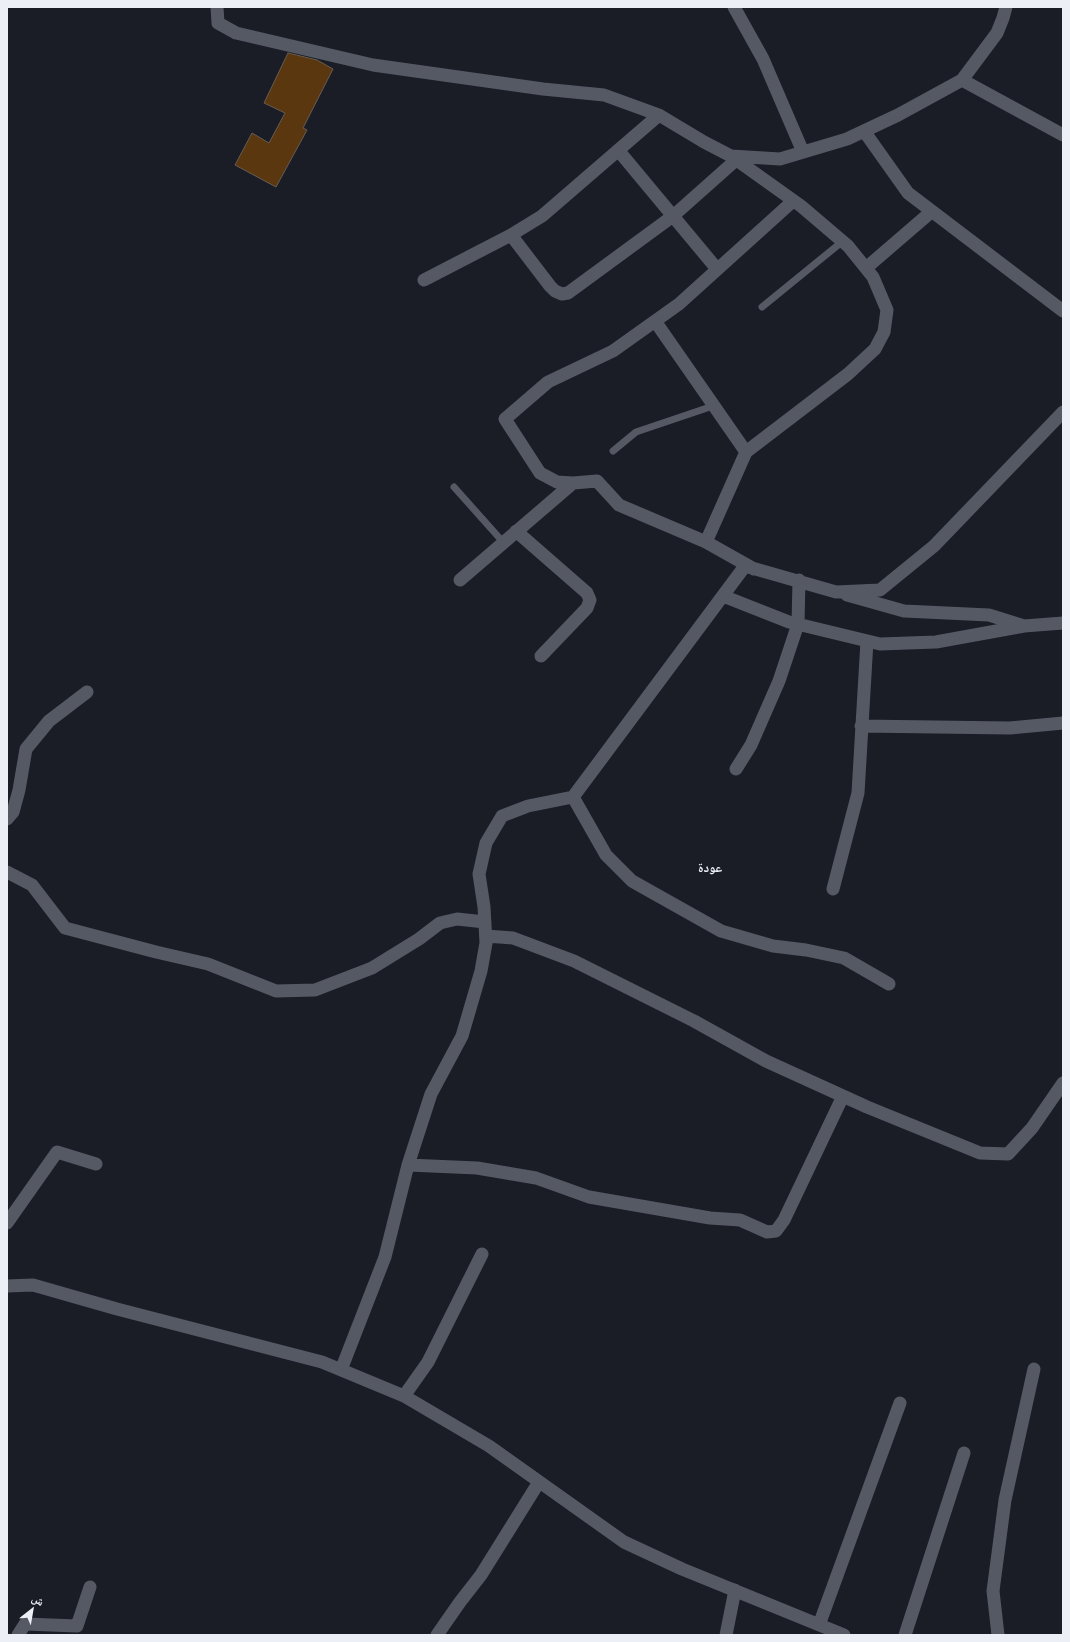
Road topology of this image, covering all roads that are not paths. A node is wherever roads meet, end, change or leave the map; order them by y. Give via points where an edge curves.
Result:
1 (217, 7) edge
2 (734, 7) edge
3 (1006, 7) edge
4 (962, 80) junction
5 (659, 115) junction
6 (864, 131) junction
7 (1063, 135) edge
8 (618, 150) junction
9 (803, 152) junction
10 (734, 158) junction
11 (793, 201) junction
12 (931, 212) junction
13 (673, 216) junction
14 (511, 235) junction
15 (843, 241) junction
16 (866, 268) junction
17 (717, 269) junction
18 (424, 280) dead end
19 (762, 307) dead end
20 (1063, 311) edge
21 (655, 321) junction
22 (713, 406) junction
23 (1063, 412) edge
24 (613, 451) dead end
25 (746, 452) junction
26 (573, 483) junction
27 (454, 487) dead end
28 (516, 532) junction
29 (503, 542) junction
30 (706, 542) junction
31 (754, 569) junction
32 (460, 580) dead end
33 (798, 580) junction
34 (836, 592) junction
35 (723, 596) junction
36 (1063, 623) edge
37 (798, 624) junction
38 (1024, 626) junction
39 (867, 641) junction
40 (541, 656) dead end
41 (87, 692) dead end
42 (1063, 723) edge
43 (862, 726) junction
44 (736, 769) dead end
45 (573, 797) junction
46 (7, 818) edge
47 (7, 872) edge
48 (833, 889) dead end
49 (485, 922) junction
50 (486, 936) junction
51 (889, 984) dead end
52 (1063, 1083) edge
53 (843, 1096) junction
54 (96, 1164) dead end
55 (408, 1165) junction
56 (7, 1223) edge
57 (482, 1254) dead end
58 (7, 1286) edge
59 (1034, 1369) dead end
60 (341, 1370) junction
61 (404, 1396) junction
62 (900, 1402) dead end
63 (964, 1453) dead end
64 (539, 1482) junction
65 (90, 1587) dead end
66 (735, 1590) junction
67 (819, 1625) junction
68 (18, 1635) edge
69 (437, 1635) edge
70 (726, 1635) edge
71 (844, 1635) edge
72 (905, 1635) edge
73 (998, 1635) edge

1 - 5 street via 218,23 236,33 373,65 604,95
2 - 9 street via 763,59
3 - 4 street via 996,33
4 - 6 street
4 - 7 street
5 - 8 street
5 - 10 street
6 - 9 street via 847,139
6 - 12 street via 908,193
8 - 13 street
8 - 14 street via 542,216
9 - 10 street via 780,158
10 - 11 street
10 - 13 street
11 - 15 street
11 - 17 street
12 - 16 street
12 - 20 street
13 - 14 street via 568,293 562,294 550,286
13 - 17 street
14 - 18 street
15 - 16 street
15 - 19 lane
16 - 25 street via 873,277 887,310 884,332 875,349 848,374
17 - 21 street via 679,304
21 - 22 street
21 - 26 street via 613,351 548,382 505,419 540,473 557,482
22 - 24 lane via 636,432
22 - 25 street
23 - 34 street via 934,546 880,590
25 - 30 street
26 - 28 street
26 - 30 street via 597,481 619,504
27 - 29 lane
28 - 29 street
28 - 40 street via 587,593 590,600 587,608
29 - 32 street
30 - 31 street
31 - 33 street
31 - 35 street via 745,566
33 - 34 street
33 - 37 street
34 - 38 street via 904,611 989,615
35 - 37 street
35 - 45 street
36 - 38 street
37 - 39 street
37 - 44 street via 779,681 751,745
38 - 39 street via 936,642 880,644
39 - 43 street
41 - 46 street via 49,721 26,749 15,805
42 - 43 street via 1010,728
43 - 48 street via 858,793
45 - 49 street via 528,806 502,816 486,844 479,874
45 - 51 street via 606,855 632,881 721,931 773,946 844,958
47 - 49 street via 32,885 65,928 208,964 276,991 315,990 372,968 440,923 457,919
49 - 50 street
50 - 53 street via 514,938 574,961 694,1021 766,1062
50 - 55 street via 481,971 462,1036 431,1094
52 - 53 street via 1032,1128 1008,1154 980,1153
53 - 55 street via 784,1220 776,1231 767,1232 740,1220 710,1218 589,1197 536,1178 477,1168
54 - 56 street via 57,1152
55 - 60 street via 385,1257
57 - 61 street via 428,1362
58 - 60 street via 33,1286 322,1362
59 - 73 street via 1005,1500 993,1591
60 - 61 street
61 - 64 street via 489,1446
62 - 67 street
63 - 72 street
64 - 66 street via 624,1542
64 - 69 street via 481,1575
65 - 68 street via 77,1626 25,1624
66 - 67 street
66 - 70 street
67 - 71 street

